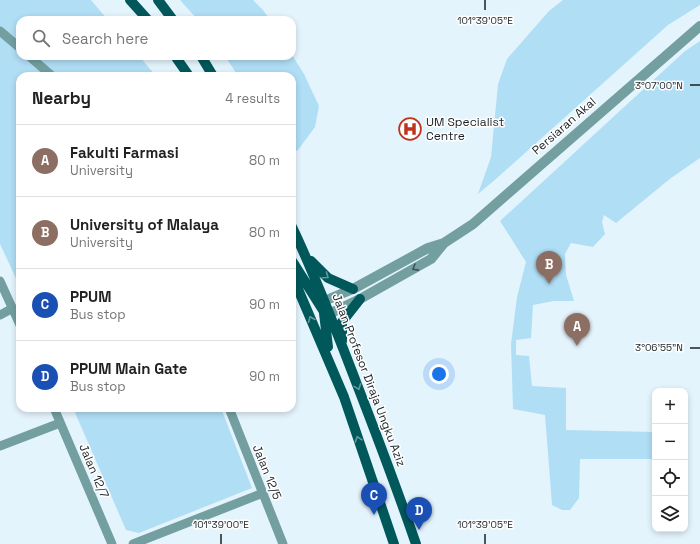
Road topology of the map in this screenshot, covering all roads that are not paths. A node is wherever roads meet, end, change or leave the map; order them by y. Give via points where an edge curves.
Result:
1 (130, 0) edge
2 (158, 0) edge
3 (144, 16) edge
4 (170, 16) edge
5 (700, 26) edge
6 (0, 31) edge
7 (16, 45) edge
8 (34, 60) edge
9 (178, 60) edge
10 (203, 60) edge
11 (47, 72) edge
12 (186, 72) edge
13 (210, 72) edge
14 (296, 236) edge
15 (444, 243) junction
16 (305, 255) junction
17 (296, 267) edge
18 (0, 281) edge
19 (296, 284) edge
20 (353, 289) junction
21 (360, 299) junction
22 (13, 308) junction
23 (325, 308) junction
24 (0, 315) edge
25 (16, 315) edge
26 (344, 350) junction
27 (332, 368) junction
28 (56, 412) edge
29 (231, 412) edge
30 (60, 423) junction
31 (0, 446) edge
32 (263, 493) junction
33 (112, 544) edge
34 (133, 544) edge
35 (284, 544) edge
36 (394, 544) edge
37 (416, 544) edge

1 - 3 main road
2 - 4 main road
5 - 15 street, Persiaran Akal via 473,224
6 - 7 street
8 - 11 street
9 - 12 main road
10 - 13 main road
14 - 16 main road, Jalan Profesor Diraja Ungku Aziz
15 - 20 street, Persiaran Akal via 428,248
15 -> 21 street, Persiaran Akal via 431,259
16 -> 20 main road via 328,278
16 - 23 main road, Jalan Profesor Diraja Ungku Aziz
17 - 23 main road
18 - 22 street
27 -> 19 main road
20 - 23 street, Persiaran Akal
21 - 23 street, Persiaran Akal
21 - 26 main road via 342,322
22 - 24 street
22 - 25 street
23 - 26 main road, Jalan Profesor Diraja Ungku Aziz
23 - 27 main road
26 -> 37 main road, Jalan Profesor Diraja Ungku Aziz via 398,489
36 -> 27 main road
28 - 30 street, Jalan 12/7
29 - 32 street, Jalan 12/5
30 - 31 street
30 - 33 street, Jalan 12/7
32 - 34 street
32 - 35 street, Jalan 12/5

